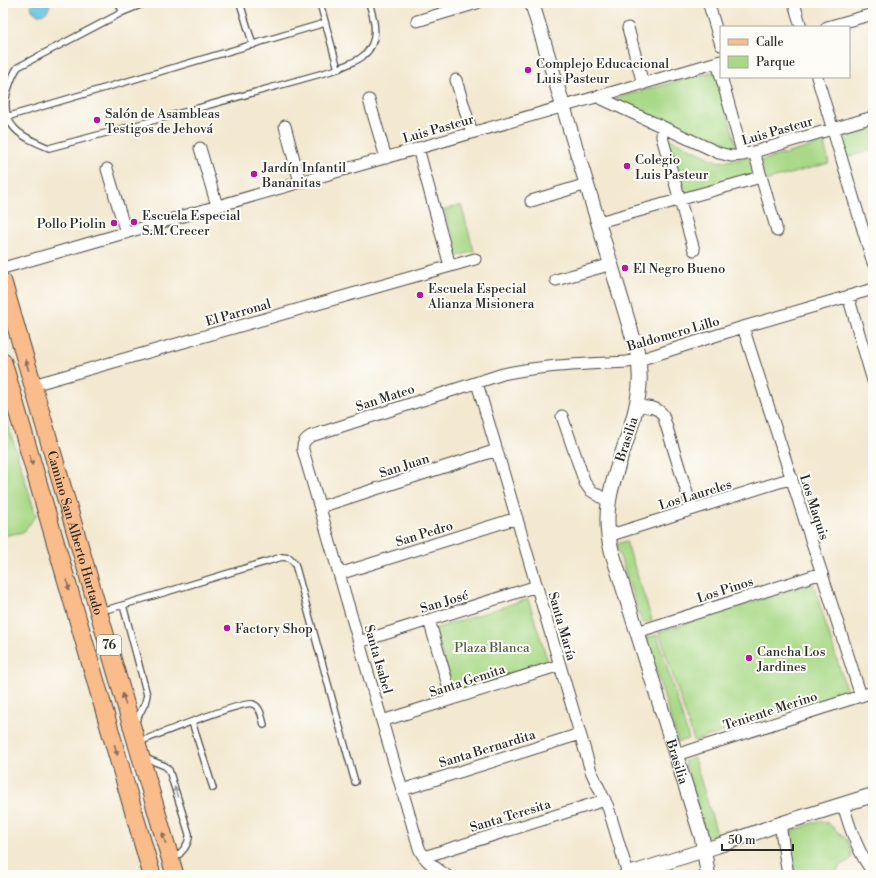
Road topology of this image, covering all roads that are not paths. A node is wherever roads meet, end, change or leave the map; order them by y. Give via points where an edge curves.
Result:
1 (118, 3) edge
2 (145, 3) edge
3 (240, 3) edge
4 (320, 3) edge
5 (369, 3) edge
6 (477, 3) edge
7 (532, 3) edge
8 (794, 3) edge
9 (709, 5) dead end
10 (123, 12) junction
11 (873, 14) edge
12 (417, 21) dead end
13 (325, 23) junction
14 (801, 26) edge
15 (831, 26) edge
16 (628, 28) dead end
17 (720, 42) edge
18 (253, 44) junction
19 (719, 62) edge
20 (338, 69) junction
21 (723, 78) edge
22 (817, 78) edge
23 (456, 80) dead end
24 (643, 84) junction
25 (598, 97) junction
26 (369, 100) dead end
27 (564, 106) junction
28 (873, 117) edge
29 (5, 118) edge
30 (285, 126) dead end
31 (664, 128) junction
32 (833, 129) junction
33 (472, 133) junction
34 (200, 148) dead end
35 (418, 148) junction
36 (754, 152) junction
37 (743, 155) junction
38 (386, 158) junction
39 (107, 169) dead end
40 (761, 177) junction
41 (300, 182) junction
42 (587, 184) junction
43 (680, 200) junction
44 (531, 201) dead end
45 (217, 206) junction
46 (599, 222) junction
47 (777, 231) dead end
48 (126, 233) junction
49 (694, 250) dead end
50 (475, 260) dead end
51 (873, 263) edge
52 (612, 264) junction
53 (450, 266) junction
54 (3, 268) edge
55 (556, 280) dead end
56 (3, 282) edge
57 (873, 289) edge
58 (848, 296) junction
59 (8, 316) edge
60 (743, 327) junction
61 (639, 360) junction
62 (3, 362) edge
63 (873, 381) edge
64 (477, 383) junction
65 (33, 385) junction
66 (636, 406) junction
67 (562, 416) dead end
68 (304, 442) joint
69 (496, 450) junction
70 (792, 478) junction
71 (609, 502) junction
72 (320, 507) junction
73 (692, 509) junction
74 (516, 518) junction
75 (608, 536) junction
76 (822, 573) junction
77 (339, 574) junction
78 (537, 586) junction
79 (123, 604) junction
80 (98, 608) junction
81 (430, 620) junction
82 (637, 632) junction
83 (359, 642) junction
84 (560, 664) junction
85 (873, 692) edge
86 (861, 696) junction
87 (452, 699) junction
88 (382, 721) junction
89 (192, 722) junction
90 (264, 725) dead end
91 (580, 734) junction
92 (137, 742) junction
93 (676, 755) junction
94 (355, 782) dead end
95 (213, 788) dead end
96 (402, 790) junction
97 (873, 795) edge
98 (605, 800) junction
99 (843, 804) junction
100 (780, 824) junction
101 (704, 850) junction
102 (424, 857) junction
103 (173, 868) edge
104 (873, 872) edge
105 (152, 875) edge
106 (446, 875) edge
107 (627, 875) edge
108 (708, 875) edge
109 (788, 875) edge

1 - 10 lane
2 - 10 lane
3 - 18 lane
4 - 13 lane
5 - 20 lane via 375,31 373,45 363,56
6 - 12 street
7 - 27 street, Brasilia
8 - 14 street
9 - 17 street
10 - 29 lane via 18,67 10,81
11 - 15 street
13 - 18 lane
13 - 20 lane
16 - 24 street
18 - 29 lane
19 - 24 street
20 - 29 lane via 49,148 20,134
21 - 37 street
22 - 32 street
23 - 33 street
24 - 25 street
25 - 27 street, Luis Pasteur
25 - 31 street, Luis Pasteur
26 - 38 street
27 - 33 street, Luis Pasteur
27 - 42 street, Brasilia
28 - 32 street, Luis Pasteur
30 - 41 street
31 - 37 street, Luis Pasteur via 724,155
31 - 43 street via 662,137
32 - 36 street, Luis Pasteur
32 - 51 street
33 - 35 street, Luis Pasteur
34 - 45 street
35 - 38 street, Luis Pasteur
35 - 53 street
36 - 37 street, Luis Pasteur
36 - 40 street
38 - 41 street, Luis Pasteur
39 - 48 street
40 - 43 street
40 - 47 street
41 - 45 street, Luis Pasteur
42 - 44 street
42 - 46 street, Brasilia
43 - 46 street
43 - 49 street
45 - 48 street, Luis Pasteur
46 - 52 street, Brasilia
48 - 54 street, Luis Pasteur
50 - 53 street, El Parronal
52 - 55 street
52 - 61 street, Brasilia
53 - 65 street, El Parronal
56 - 59 main road, Camino San Alberto Hurtado / 76
57 - 58 street, Baldomero Lillo
58 - 60 street, Baldomero Lillo
58 - 63 street
65 -> 59 main road, Camino San Alberto Hurtado / 76
60 - 61 street, Baldomero Lillo
60 - 70 street, Los Maquis
61 - 64 street, Baldomero Lillo via 531,368
61 - 66 street, Brasilia via 640,378
62 -> 105 main road, Camino San Alberto Hurtado / 76
64 - 68 street, San Mateo via 311,436
64 - 69 street, Santa María
65 - 80 main road, Camino San Alberto Hurtado / 76
66 - 71 street, Brasilia via 614,474
66 - 73 street via 653,407 662,412
67 - 71 street via 585,483 590,490
68 - 72 street, Santa Isabel via 303,447
69 - 72 street, San Juan
69 - 74 street, Santa María
70 - 73 street, Los Laureles
70 - 76 street, Los Maquis
71 - 75 street, Brasilia
72 - 77 street, Santa Isabel
73 - 75 street, Los Laureles
74 - 77 street, San Pedro
74 - 78 street, Santa María
75 - 82 street, Brasilia
76 - 82 street, Los Pinos
76 - 86 street, Los Maquis
77 - 83 street, Santa Isabel
78 - 81 street, San José
78 - 84 street, Santa María
79 - 80 lane via 109,609
79 - 92 lane via 147,695
79 - 94 lane via 282,556 290,558 294,564
92 -> 80 main road, Camino San Alberto Hurtado / 76
81 - 83 street, San José
81 - 87 street
82 - 93 street, Brasilia
83 - 88 street, Santa Isabel
84 - 87 street, Santa Gemita
84 - 91 street, Santa María
85 - 86 street, Teniente Merino
86 - 93 street, Teniente Merino
87 - 88 street, Santa Gemita
88 - 96 street, Santa Isabel
89 - 90 lane via 249,703 259,708
89 - 92 lane
89 - 95 lane
91 - 96 street, Santa Bernardita
91 - 98 street, Santa María via 593,777
103 -> 92 main road, Camino San Alberto Hurtado / 76
103 -> 92 lane via 188,842 189,834 170,770
93 - 101 street, Brasilia
96 - 102 street, Santa Isabel
97 - 99 street
98 - 102 street, Santa Teresita
98 - 107 street, Santa María
99 - 100 street
99 - 104 street via 850,827
100 - 101 street
100 - 109 street
101 - 107 street
101 - 108 street, Brasilia
102 - 106 street, Santa Isabel

